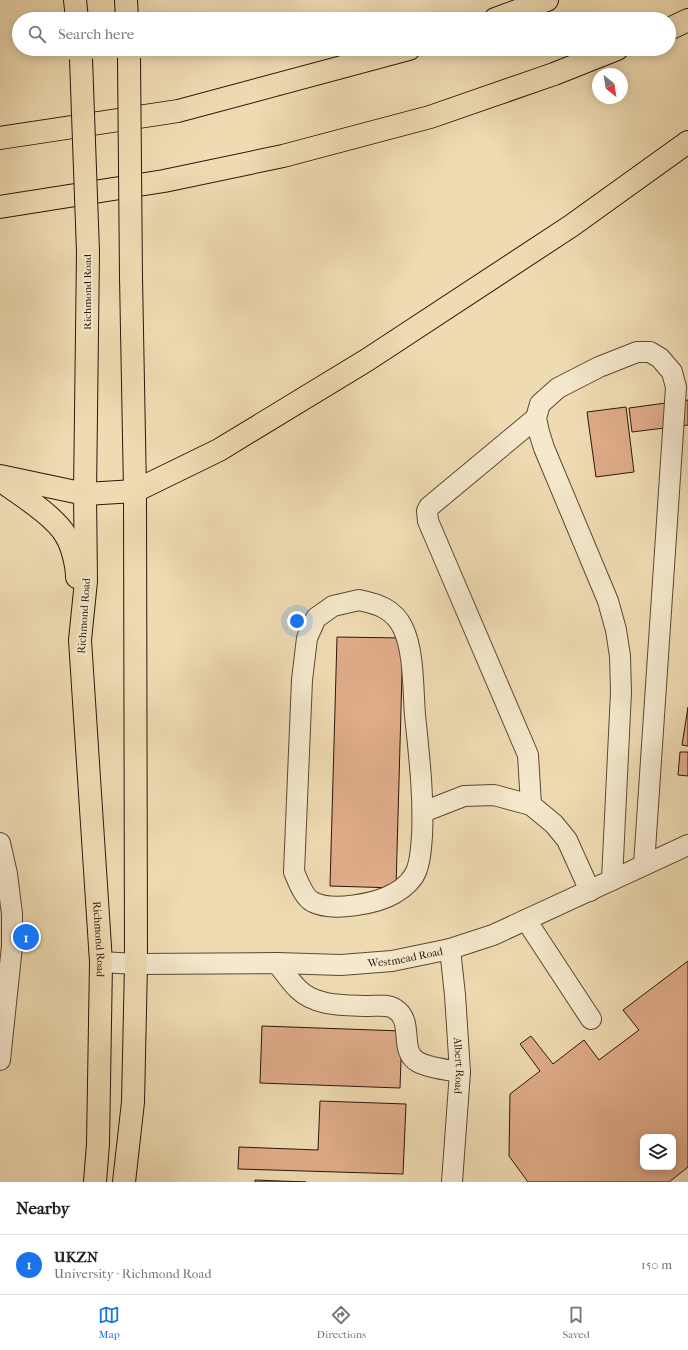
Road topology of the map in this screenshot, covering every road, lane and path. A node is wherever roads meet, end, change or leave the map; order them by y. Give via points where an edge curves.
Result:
1 (75, 0) edge
2 (126, 0) edge
3 (547, 0) edge
4 (76, 12) edge
5 (126, 12) edge
6 (514, 12) edge
7 (688, 20) edge
8 (676, 26) edge
9 (81, 56) edge
10 (128, 56) edge
11 (383, 56) edge
12 (599, 56) edge
13 (0, 138) edge
14 (688, 142) edge
15 (0, 207) edge
16 (536, 418) junction
17 (0, 476) edge
18 (0, 480) edge
19 (135, 491) junction
20 (85, 494) junction
21 (80, 640) junction
22 (531, 805) junction
23 (423, 812) junction
24 (0, 843) edge
25 (688, 846) edge
26 (644, 866) junction
27 (612, 880) junction
28 (590, 891) junction
29 (526, 920) junction
30 (450, 949) junction
31 (101, 962) junction
32 (277, 963) junction
33 (136, 964) junction
34 (591, 1019) dead end
35 (0, 1060) edge
36 (460, 1072) junction
37 (95, 1182) edge
38 (124, 1182) edge
39 (452, 1182) edge

1 - 4 highway
2 - 5 highway
3 - 6 highway
7 - 8 highway
9 - 20 highway, Richmond Road, bridge via 88,252
10 - 19 highway, bridge
11 - 13 highway via 178,111
12 - 15 highway via 430,117 283,156 164,181
14 - 19 highway via 571,226 367,360 219,450
16 - 22 lane via 427,511 428,522 528,755
16 - 26 lane via 540,404 558,388 599,367 637,352 650,352 660,358 672,372 675,381
16 - 27 lane via 544,448 608,601 616,630 622,692
17 - 20 highway
18 - 21 highway via 55,522 66,536 77,567
19 - 20 highway
19 - 33 highway
20 - 21 highway, Richmond Road via 86,581
21 - 31 highway, Richmond Road
22 - 23 lane via 494,794 464,796
22 - 28 lane via 554,824 567,840
23 - 23 lane via 411,655 403,628 394,614 379,605 359,600 332,606 316,618 307,638 302,680 294,872 300,887 312,902 329,906 373,903 396,893 410,881 417,870 421,854
24 - 35 lane via 12,914 12,946
25 - 26 lane, Westmead Road
26 - 27 lane, Westmead Road
27 - 28 lane, Westmead Road
28 - 29 lane, Westmead Road
29 - 30 lane, Westmead Road via 493,935
29 - 34 lane
30 - 32 lane, Westmead Road via 392,961 355,964
30 - 36 lane, Albert Road
31 - 33 lane, Westmead Road
31 - 37 highway, Richmond Road
32 - 33 lane, Westmead Road
32 - 36 lane via 299,990 316,1000 394,1008 402,1015 408,1048 413,1059 424,1065
33 - 38 highway via 133,1102
36 - 39 lane, Albert Road

